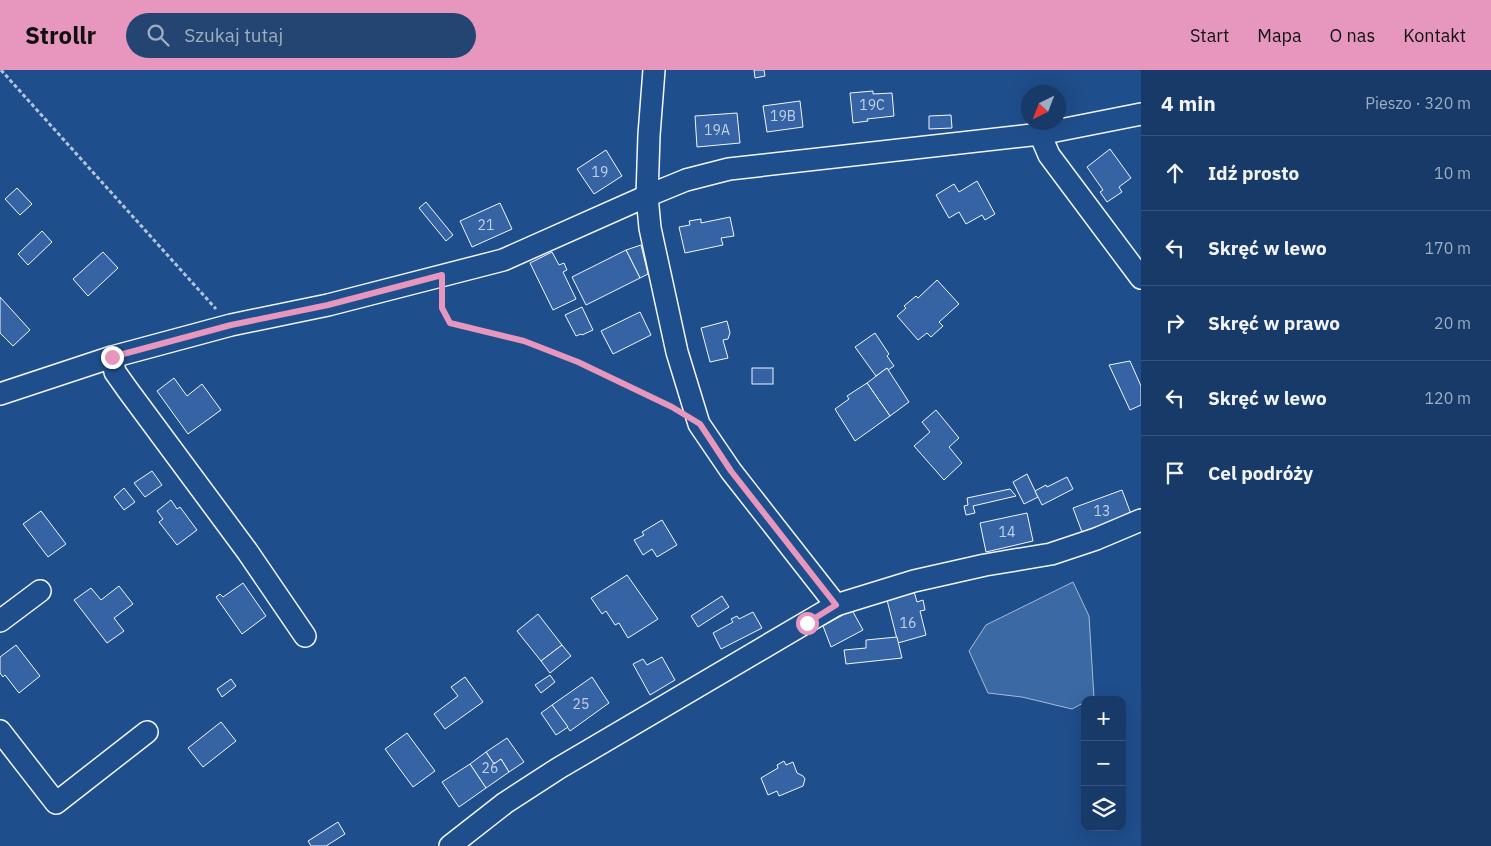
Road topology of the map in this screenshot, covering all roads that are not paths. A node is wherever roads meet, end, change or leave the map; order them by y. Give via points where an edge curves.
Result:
1 (654, 70) edge
2 (1141, 114) edge
3 (1040, 134) junction
4 (647, 196) junction
5 (1141, 278) edge
6 (112, 357) junction
7 (0, 394) edge
8 (1141, 520) edge
9 (40, 591) dead end
10 (836, 605) junction
11 (0, 621) edge
12 (304, 636) dead end
13 (0, 731) edge
14 (147, 732) dead end
15 (450, 846) edge

1 - 4 street
2 - 3 street
3 - 4 street via 729,169 686,180
3 - 5 street via 1049,155
4 - 6 street via 503,260
4 - 10 street via 650,228 675,343 700,424 731,471
6 - 7 street
6 - 12 street via 115,372 247,551
8 - 10 street via 1051,554 914,581
9 - 11 street
10 - 15 street via 559,768 504,803
13 - 14 street via 56,803

